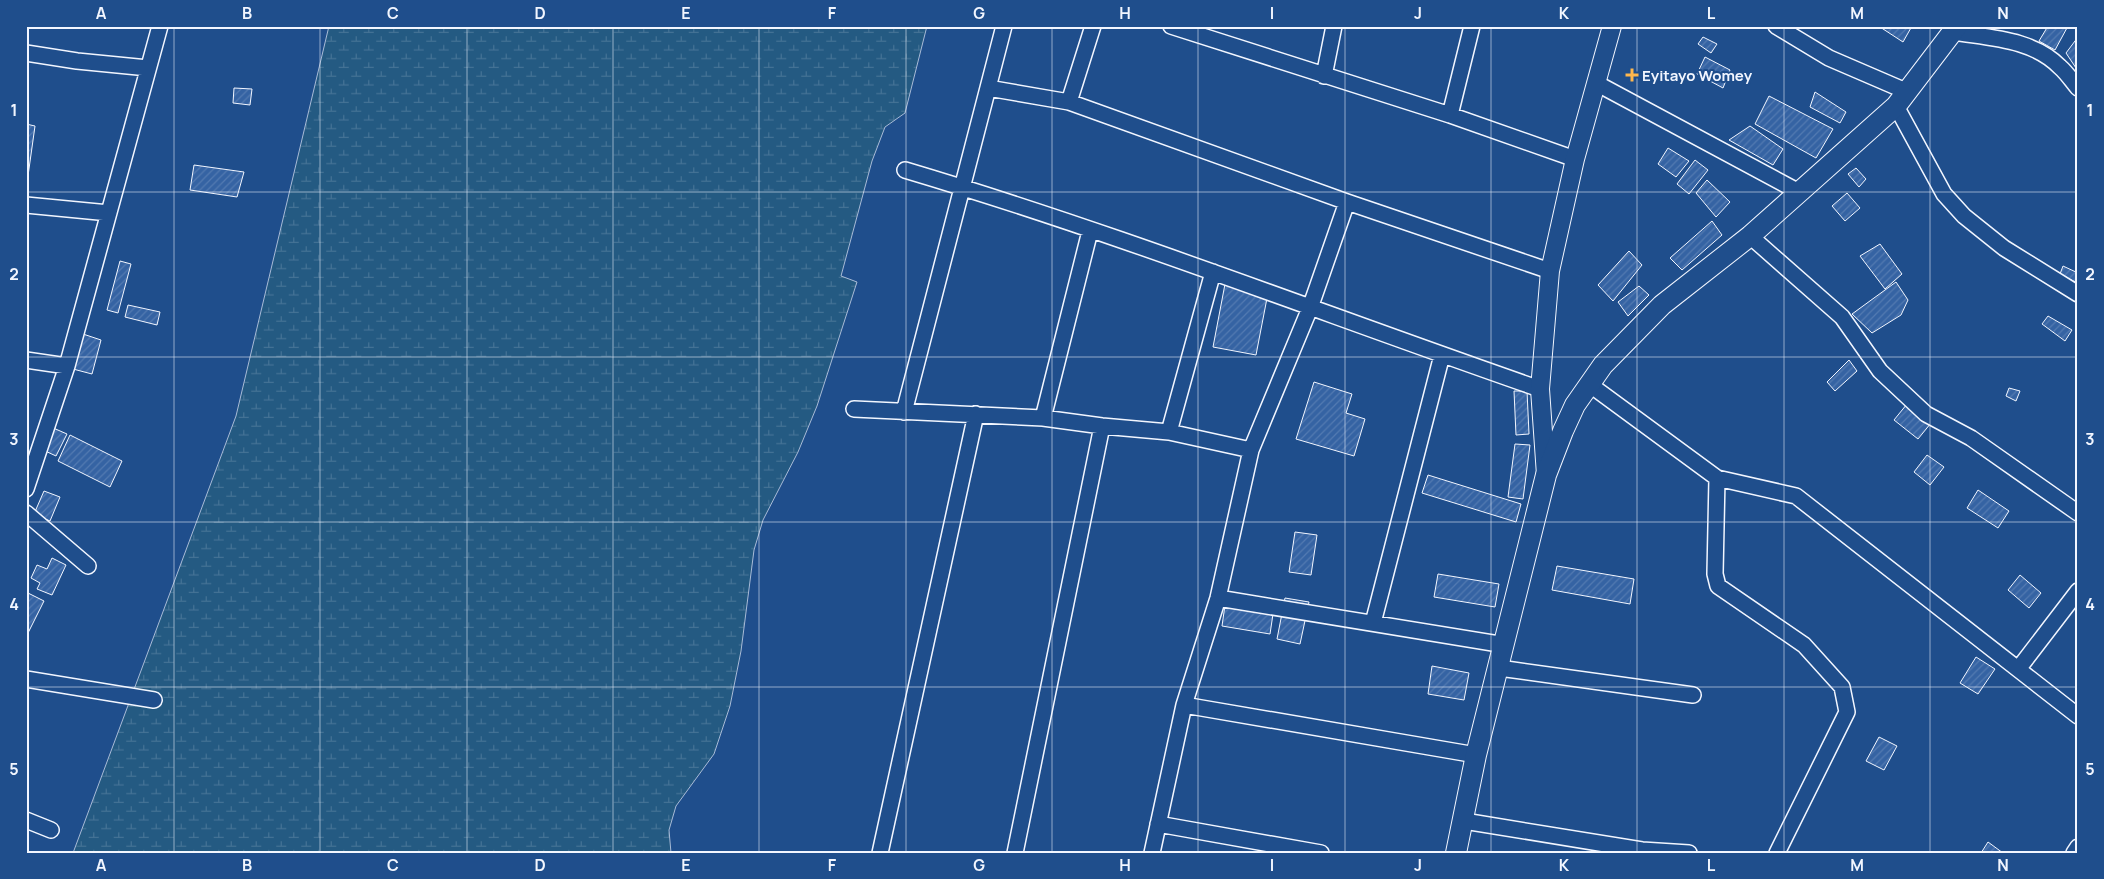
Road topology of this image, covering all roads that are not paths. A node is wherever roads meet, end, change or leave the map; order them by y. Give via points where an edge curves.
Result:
1 (160, 26) edge
2 (1004, 26) edge
3 (1093, 26) edge
4 (1171, 26) edge
5 (1334, 26) edge
6 (1472, 26) edge
7 (1612, 26) edge
8 (1776, 26) edge
9 (1956, 29) edge
10 (1208, 32) edge
11 (26, 53) edge
12 (148, 68) junction
13 (1324, 76) junction
14 (1596, 83) junction
15 (988, 88) junction
16 (2078, 88) edge
17 (1902, 99) junction
18 (1069, 102) junction
19 (1450, 115) junction
20 (1575, 159) junction
21 (905, 170) dead end
22 (962, 187) junction
23 (1799, 192) junction
24 (1347, 202) junction
25 (26, 205) edge
26 (109, 212) junction
27 (1090, 230) junction
28 (1750, 236) junction
29 (1550, 270) junction
30 (1213, 272) junction
31 (2078, 294) edge
32 (1310, 308) junction
33 (1442, 355) junction
34 (26, 360) edge
35 (67, 366) junction
36 (1589, 384) junction
37 (1540, 389) junction
38 (854, 409) dead end
39 (904, 412) junction
40 (976, 414) junction
41 (1043, 418) junction
42 (1102, 426) junction
43 (1169, 432) junction
44 (1251, 450) junction
45 (1546, 475) junction
46 (1717, 478) junction
47 (26, 489) edge
48 (26, 513) edge
49 (2078, 513) edge
50 (88, 566) dead end
51 (2078, 591) edge
52 (1218, 598) junction
53 (1372, 623) junction
54 (1505, 645) junction
55 (1499, 668) junction
56 (2019, 668) junction
57 (26, 679) edge
58 (1693, 694) dead end
59 (154, 700) dead end
60 (1184, 705) junction
61 (2078, 716) edge
62 (1476, 755) junction
63 (26, 820) edge
64 (1464, 821) junction
65 (1158, 824) junction
66 (50, 830) dead end
67 (2078, 847) edge
68 (1642, 851) edge
69 (880, 853) edge
70 (1014, 853) edge
71 (1152, 853) edge
72 (1321, 853) edge
73 (1456, 853) edge
74 (1690, 853) edge
75 (1777, 853) edge
76 (2074, 853) edge

1 - 12 street
2 - 15 street
3 - 18 street
4 - 10 street
5 - 13 street
6 - 19 street
7 - 14 street
8 - 17 street
9 - 16 street via 2019,43 2039,52 2060,66
9 - 17 main road
10 - 13 street
11 - 12 street
12 - 26 street
13 - 19 street
14 - 20 street
14 - 23 street
15 - 18 street
15 - 22 street
17 - 23 main road
17 - 31 street via 1944,194 1964,216 2004,248
18 - 24 street
19 - 20 street
20 - 29 street
21 - 22 street
22 - 27 street
22 - 39 street
23 - 28 main road
24 - 29 street
24 - 32 street
25 - 26 street
26 - 35 street
27 - 30 street
27 - 41 street
28 - 36 main road via 1662,305 1615,351
28 - 49 street via 1842,317 1880,371 1926,414 1971,438
29 - 37 street
30 - 32 street
30 - 43 street
32 - 33 street
32 - 44 street
33 - 37 street
33 - 53 street
34 - 35 street
35 - 47 street
36 - 45 main road via 1562,431
36 - 46 street
37 - 45 street
38 - 39 street
39 - 40 street
40 - 41 street
40 - 69 street
41 - 42 street
42 - 43 street
42 - 70 street
43 - 44 street
44 - 52 street
45 - 54 main road
46 - 56 street via 1796,496
46 - 75 street via 1715,574 1718,586 1804,645 1842,687 1847,712
48 - 50 street
51 - 56 street
52 - 53 street
52 - 60 street
53 - 54 street
54 - 55 main road
55 - 58 street
55 - 62 main road
56 - 61 street
57 - 59 street
60 - 62 street
60 - 65 street
62 - 64 main road
63 - 66 street
64 - 68 street
64 - 73 main road
65 - 71 street
65 - 72 street
67 - 76 street
68 - 74 street

